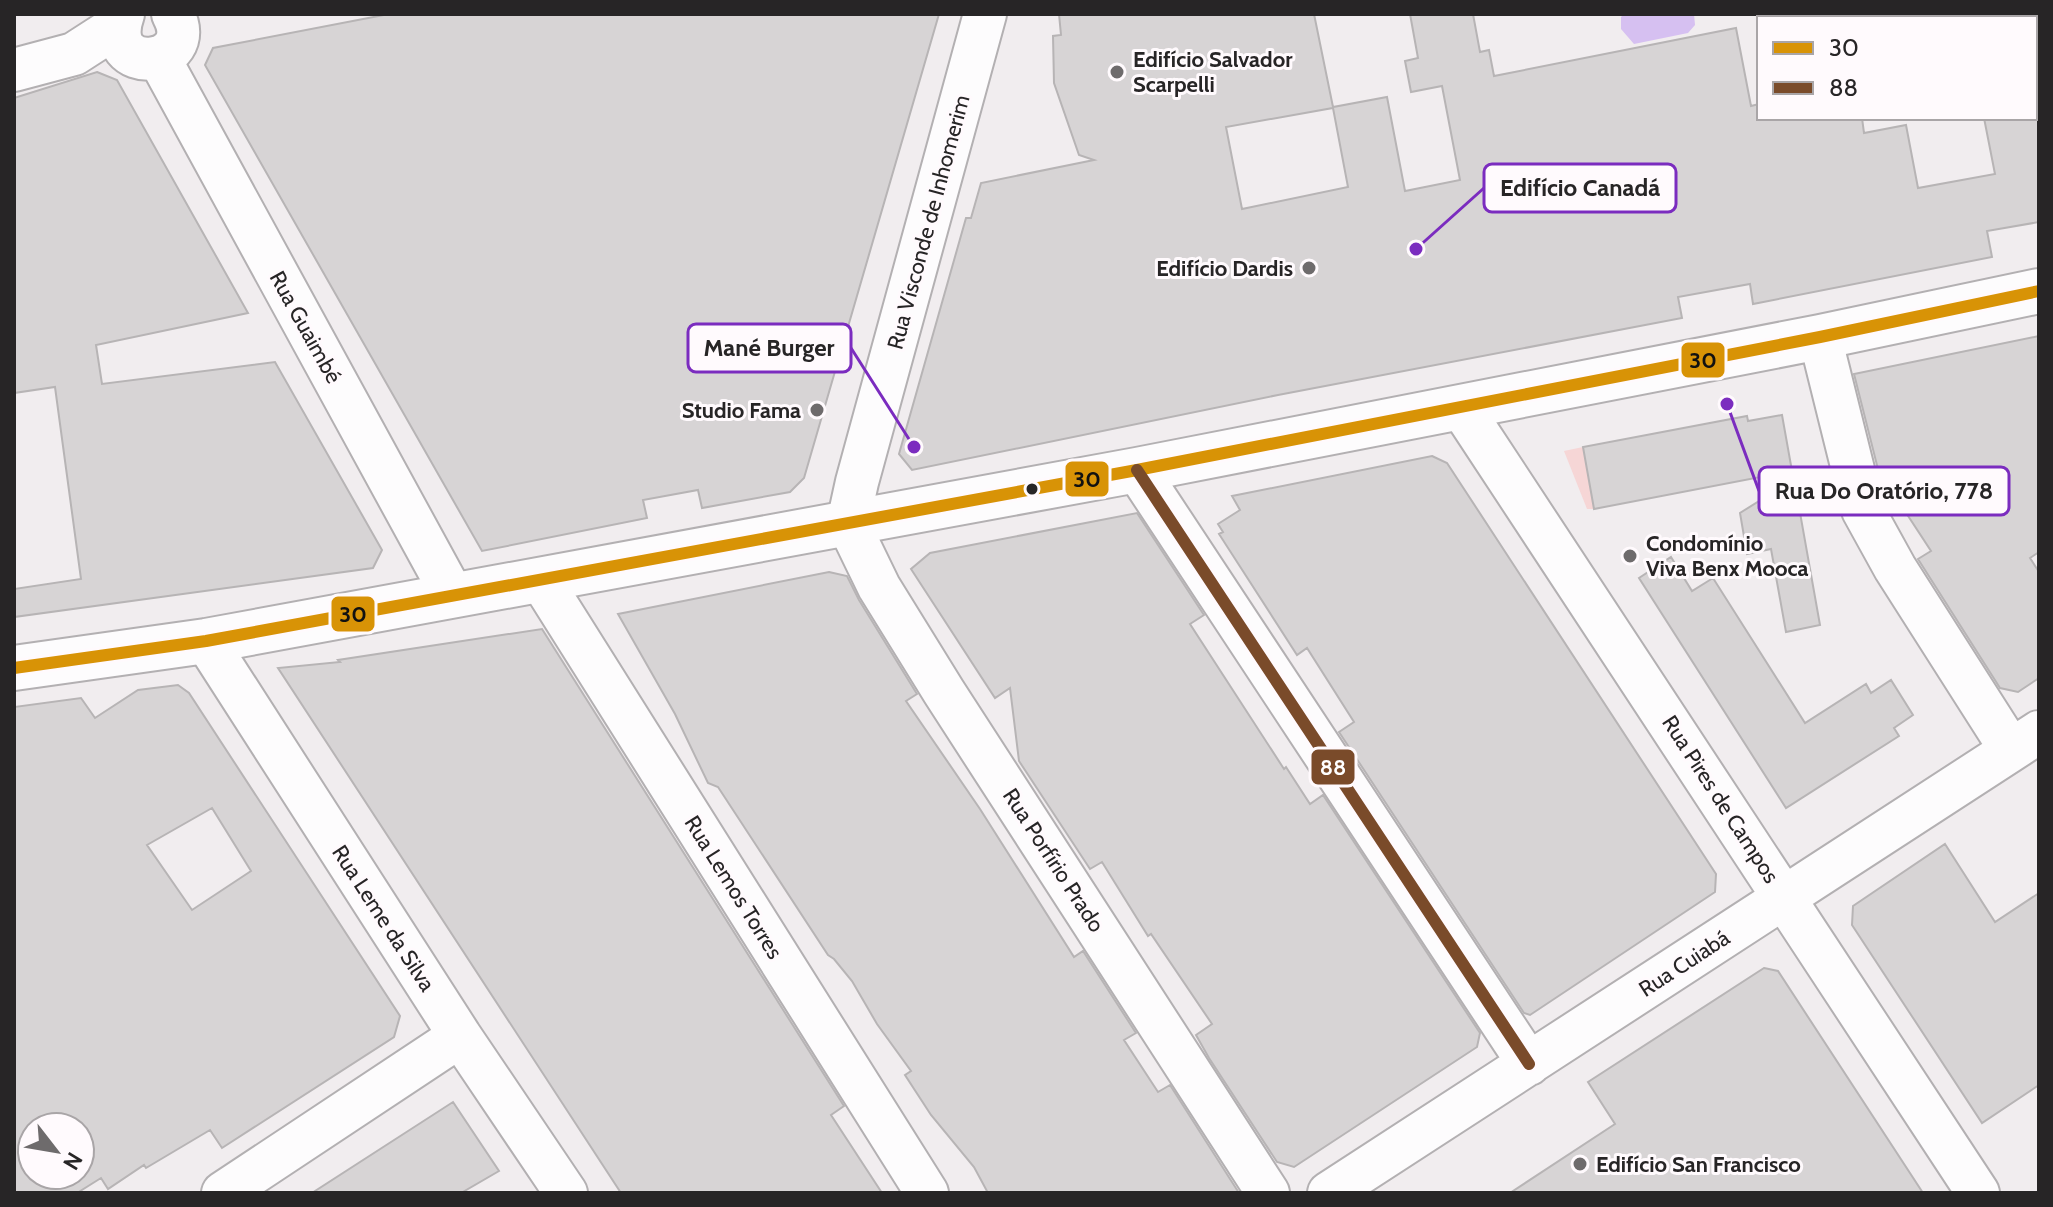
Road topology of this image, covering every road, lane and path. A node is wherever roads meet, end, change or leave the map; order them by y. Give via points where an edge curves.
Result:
1 (985, 14) edge
2 (180, 15) edge
3 (134, 39) edge
4 (14, 70) edge
5 (2039, 291) edge
6 (1820, 337) junction
7 (1461, 407) junction
8 (1137, 470) junction
9 (848, 523) junction
10 (541, 580) junction
11 (453, 596) junction
12 (206, 641) junction
13 (14, 668) edge
14 (2025, 741) edge
15 (1786, 897) junction
16 (460, 1036) junction
17 (1529, 1064) junction
18 (223, 1193) edge
19 (566, 1193) edge
20 (927, 1193) edge
21 (1268, 1193) edge
22 (1329, 1193) edge
23 (1978, 1193) edge

1 - 9 street, Rua Visconde de Inhomerim
2 - 3 street via 170,52
3 - 4 street
3 - 11 street, Rua Guaimbé
5 - 6 street
6 - 7 street
6 - 14 street via 1863,510 1895,568
7 - 8 street
7 - 15 street, Rua Pires de Campos
8 - 9 street
8 - 17 street
9 - 10 street
9 - 21 street, Rua Porfírio Prado via 879,587 944,692
10 - 11 street
10 - 20 street, Rua Lemos Torres
11 - 12 street
12 - 13 street
12 - 16 street, Rua Leme da Silva
14 - 15 street, Rua Cuiabá
15 - 17 street, Rua Cuiabá
15 - 23 street, Rua Pires de Campos
16 - 18 street
16 - 19 street, Rua Leme da Silva
17 - 22 street, Rua Cuiabá

